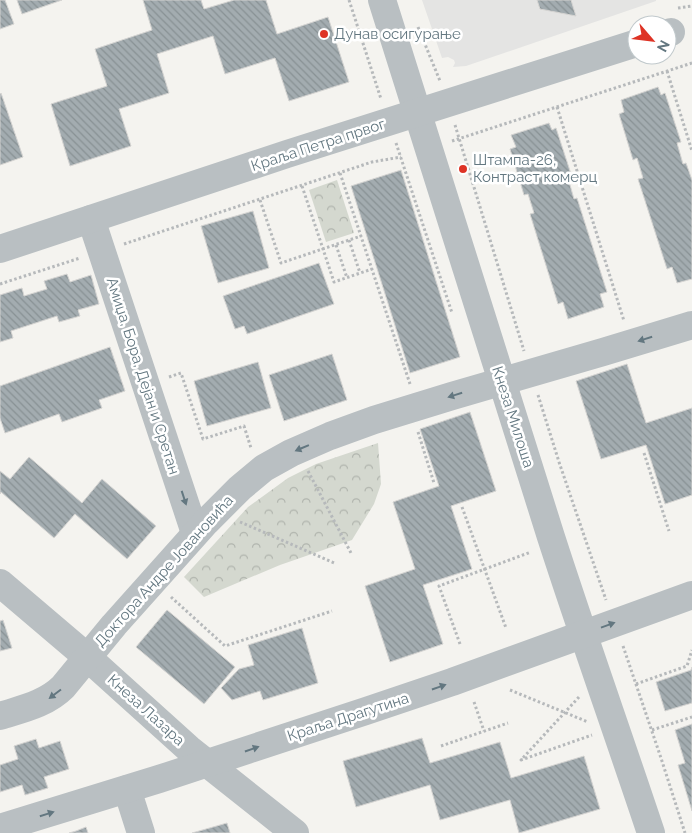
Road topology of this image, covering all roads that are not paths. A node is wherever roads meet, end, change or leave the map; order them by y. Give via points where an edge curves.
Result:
1 (382, 0) edge
2 (627, 46) edge
3 (418, 112) junction
4 (91, 220) junction
5 (0, 249) edge
6 (692, 325) edge
7 (502, 382) junction
8 (195, 534) junction
9 (0, 583) edge
10 (692, 595) edge
11 (584, 634) junction
12 (87, 657) junction
13 (0, 716) edge
14 (207, 763) junction
15 (127, 789) junction
16 (0, 828) edge
17 (141, 833) edge
18 (295, 833) edge
19 (651, 833) edge

1 - 3 street, Кнеза Милоша
2 - 3 street, Краља Петра првог
3 - 4 street, Краља Петра првог
3 - 7 street, Кнеза Милоша
4 - 5 street, Краља Петра првог
4 -> 8 street, Амиџа, Бора, Дејан и Сретан
6 -> 7 street, Доктора Андре Јовановића
7 -> 8 street, Доктора Андре Јовановића via 368,422 291,453 264,468 240,488
7 - 11 street, Кнеза Милоша
8 - 12 street, Доктора Андре Јовановића
9 - 12 street, Кнеза Лазара
11 -> 10 street, Краља Драгутина
14 -> 11 street, Краља Драгутина via 452,682
11 - 19 street, Кнеза Милоша
12 -> 13 street, Доктора Андре Јовановића via 56,694
12 - 14 street, Кнеза Лазара
14 - 15 street, Краља Драгутина
14 - 18 street, Кнеза Лазара
16 -> 15 street, Краља Драгутина
15 - 17 street

